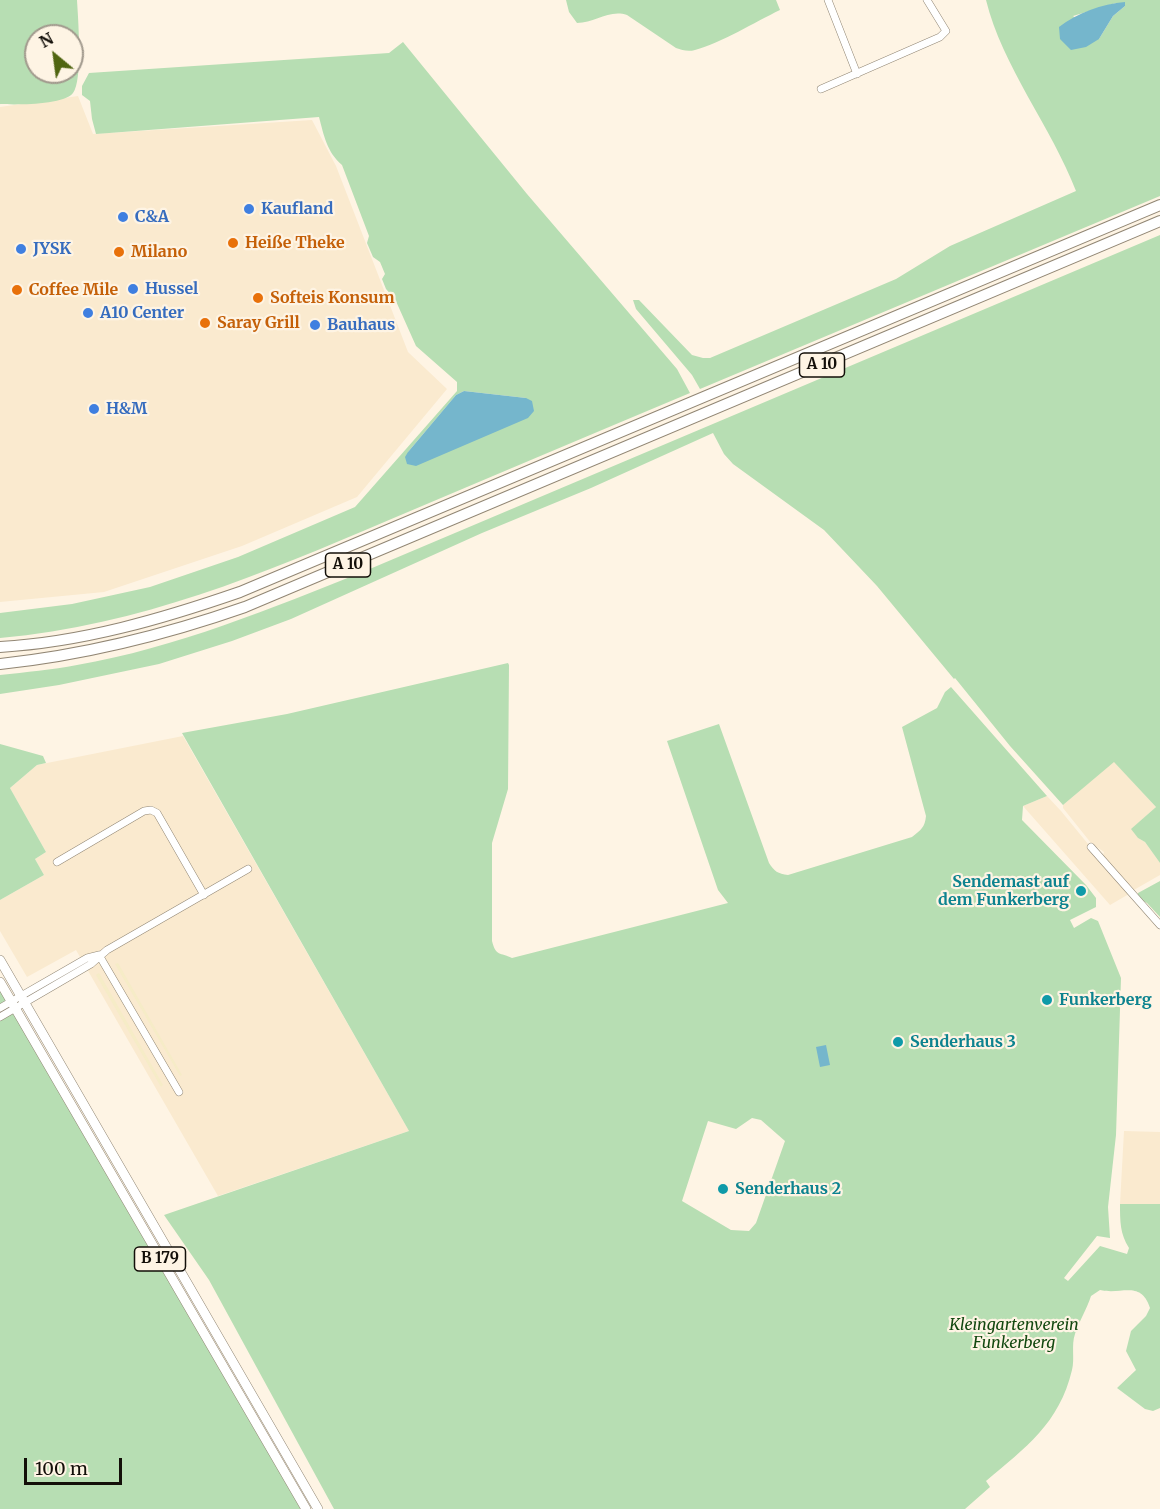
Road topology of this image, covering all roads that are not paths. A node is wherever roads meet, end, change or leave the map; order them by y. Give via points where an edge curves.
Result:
1 (828, 0) edge
2 (927, 0) edge
3 (857, 74) junction
4 (821, 89) dead end
5 (1160, 205) edge
6 (1160, 221) edge
7 (0, 647) edge
8 (0, 664) edge
9 (1091, 847) dead end
10 (57, 862) dead end
11 (248, 869) dead end
12 (204, 895) junction
13 (1160, 925) edge
14 (99, 955) junction
15 (0, 960) edge
16 (0, 982) edge
17 (23, 999) junction
18 (13, 1004) junction
19 (0, 1008) edge
20 (0, 1017) edge
21 (179, 1092) dead end
22 (306, 1509) edge
23 (318, 1509) edge

1 - 3 street
2 - 3 street via 946,31 935,41
3 - 4 street
5 - 7 highway, A 10 via 240,592 132,626 26,646
6 - 8 highway, A 10 via 245,607 187,627 84,653
9 - 13 street
10 - 12 street via 152,810
11 - 12 street
12 - 14 street
14 - 17 street via 91,964
14 - 21 street
15 - 17 main road, B 179
16 - 18 main road, B 179
17 - 18 street
17 - 23 main road, B 179
18 - 19 street
18 - 20 street
18 - 22 main road, B 179

